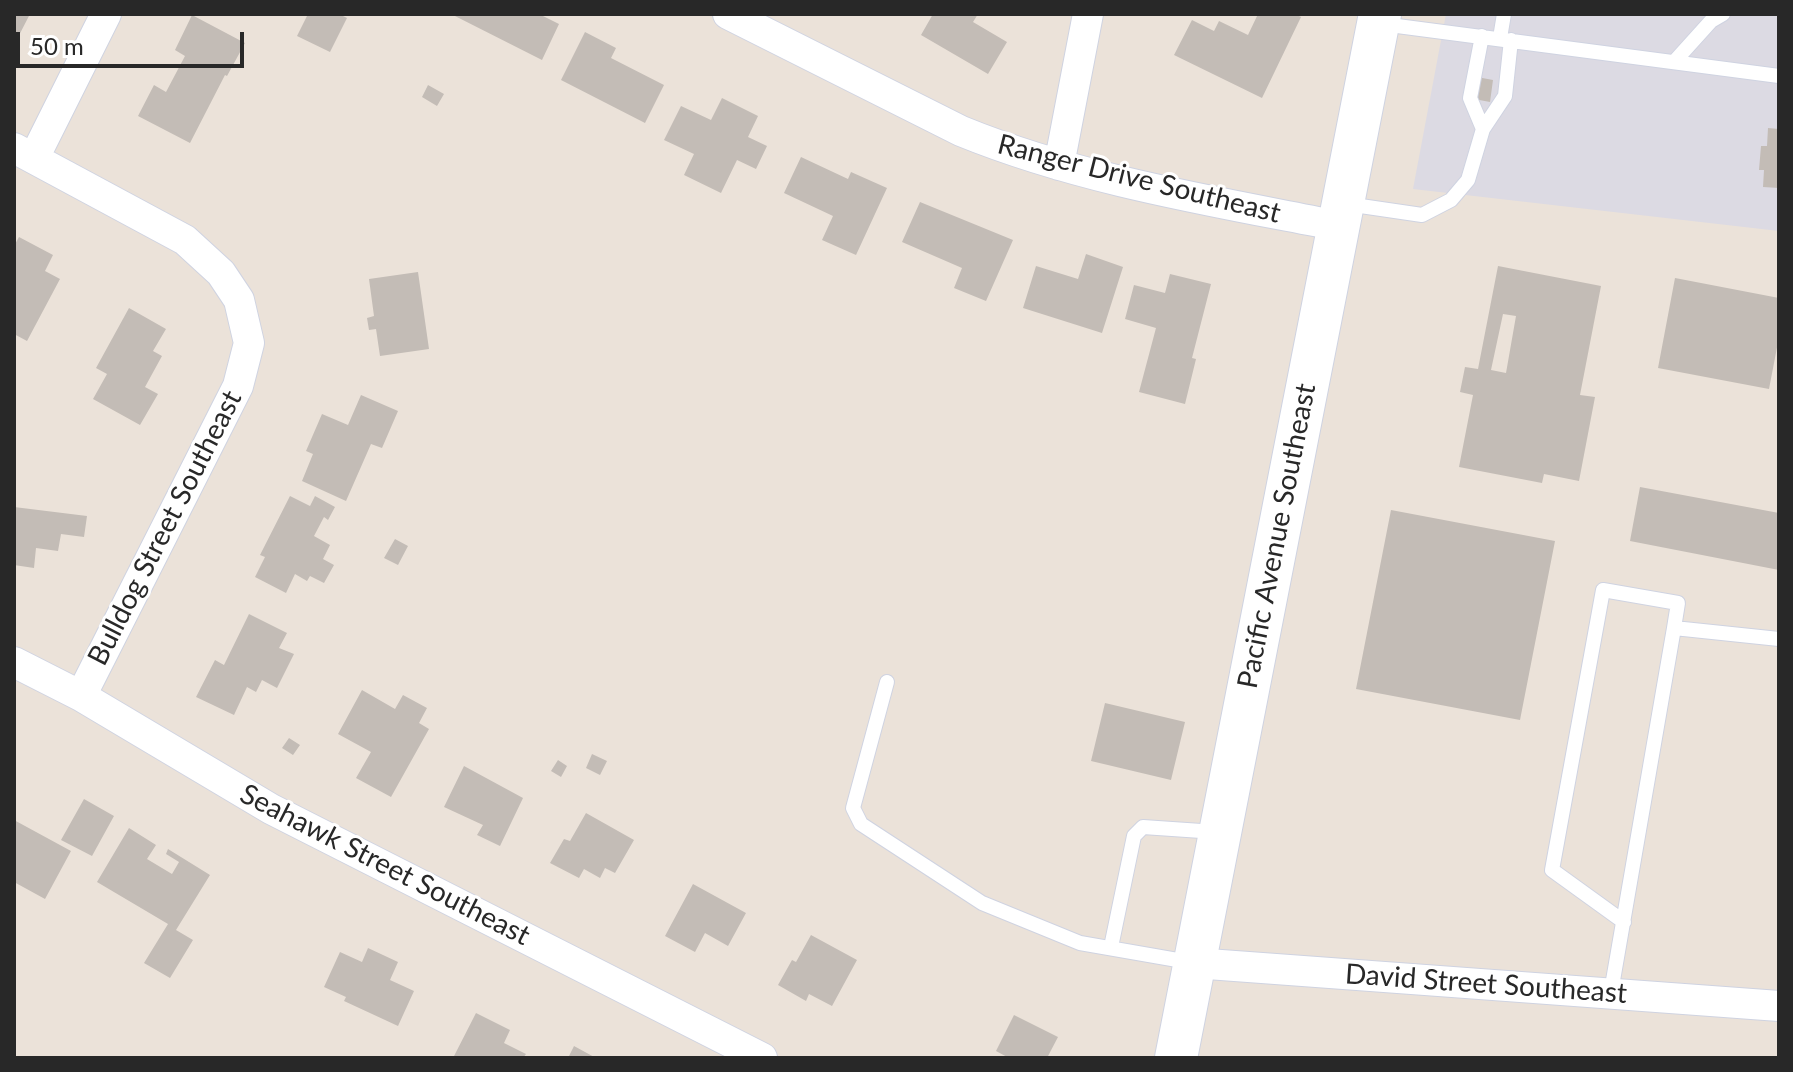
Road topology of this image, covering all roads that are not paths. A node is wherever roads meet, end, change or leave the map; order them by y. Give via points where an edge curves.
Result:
1 (106, 14) edge
2 (728, 14) edge
3 (1088, 14) edge
4 (1504, 14) edge
5 (1723, 14) edge
6 (1379, 19) edge
7 (1482, 36) junction
8 (1506, 39) junction
9 (1674, 62) junction
10 (1779, 76) edge
11 (1483, 129) junction
12 (24, 153) edge
13 (1059, 165) junction
14 (1340, 215) junction
15 (1674, 628) junction
16 (1779, 639) edge
17 (14, 662) edge
18 (887, 682) dead end
19 (81, 696) junction
20 (1219, 832) junction
21 (1624, 922) junction
22 (1111, 947) junction
23 (1194, 963) junction
24 (1611, 992) junction
25 (1779, 1006) edge
26 (762, 1058) edge
27 (1176, 1058) edge

1 - 12 street
2 - 13 street, Ranger Drive Southeast via 961,131
3 - 13 street
4 - 8 lane
5 - 9 lane
6 - 7 lane
6 - 14 main road, Pacific Avenue Southeast
7 - 8 lane
7 - 11 lane via 1470,98
8 - 9 lane
8 - 11 lane via 1505,96
9 - 10 lane
11 - 14 lane via 1468,180 1451,200 1422,215
12 - 19 street, Bulldog Street Southeast via 185,240 221,273 239,300 249,343 238,386
13 - 14 street, Ranger Drive Southeast
14 - 20 main road, Pacific Avenue Southeast
15 - 16 lane
15 - 21 lane
15 - 21 lane via 1678,603 1603,590 1552,870
17 - 19 street, Seahawk Street Southeast
18 - 22 lane via 853,808 861,824 982,903 1080,943
19 - 26 street, Seahawk Street Southeast via 271,809
20 - 22 lane via 1143,827 1134,836
20 - 23 main road, Pacific Avenue Southeast
21 - 24 lane
22 - 23 lane
23 - 24 street, David Street Southeast
23 - 27 main road, Pacific Avenue Southeast
24 - 25 street, David Street Southeast

